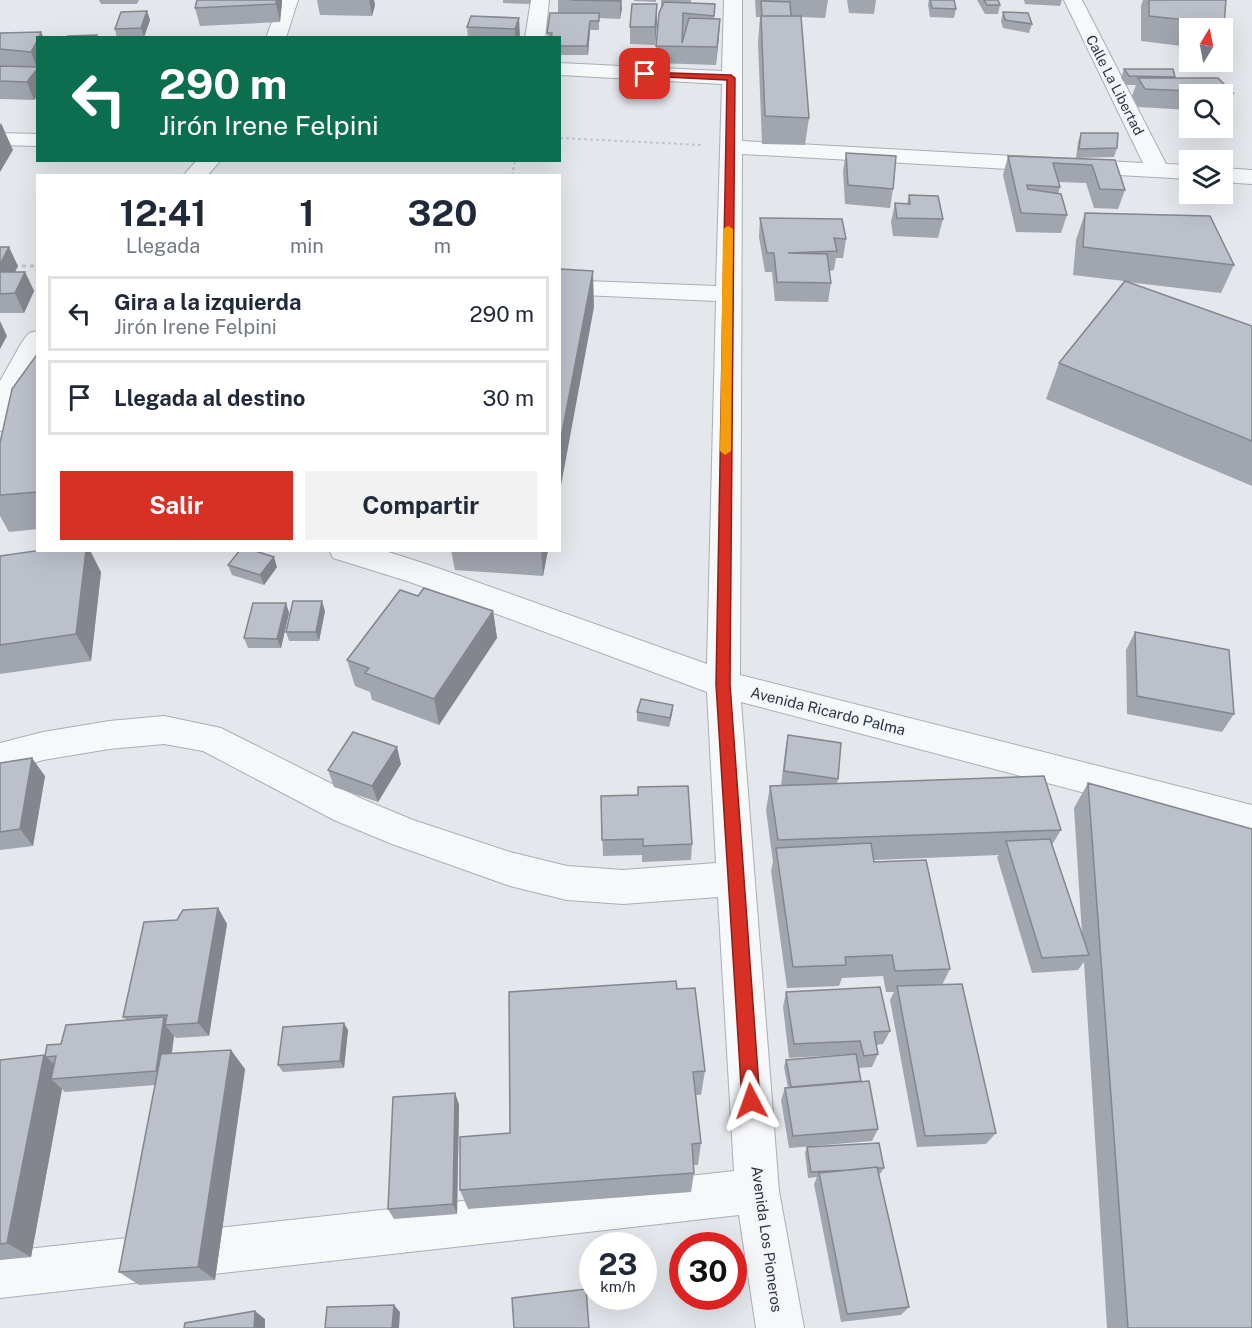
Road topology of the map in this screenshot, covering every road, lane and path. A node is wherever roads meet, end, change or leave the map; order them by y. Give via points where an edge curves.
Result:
1 (289, 0) edge
2 (540, 0) edge
3 (733, 0) edge
4 (1073, 0) edge
5 (276, 36) edge
6 (535, 36) edge
7 (561, 69) edge
8 (731, 78) junction
9 (561, 138) edge
10 (0, 139) edge
11 (36, 140) edge
12 (730, 147) junction
13 (208, 162) edge
14 (1158, 170) junction
15 (1179, 171) edge
16 (196, 174) edge
17 (1233, 176) edge
18 (1252, 177) edge
19 (9, 265) edge
20 (36, 266) edge
21 (561, 287) edge
22 (727, 294) junction
23 (36, 341) edge
24 (0, 422) edge
25 (358, 552) edge
26 (427, 562) edge
27 (723, 684) junction
28 (0, 758) edge
29 (1252, 821) edge
30 (736, 879) junction
31 (757, 1191) junction
32 (0, 1275) edge
33 (780, 1328) edge

1 - 5 street
2 - 6 street
3 - 8 street, Avenida Los Pioneros
4 - 14 street, Calle La Libertad
7 - 8 street
8 - 12 street, Avenida Los Pioneros
9 - 12 path
10 - 11 street
12 - 14 street
12 - 22 street, Avenida Los Pioneros
13 - 16 street
14 - 15 street
17 - 18 street
19 - 20 path
21 - 22 street
22 - 27 street, Avenida Los Pioneros
23 - 24 street via 28,350
25 - 26 street, Avenida Ricardo Palma
26 - 27 street, Avenida Ricardo Palma
27 - 29 street, Avenida Ricardo Palma
27 - 30 street, Avenida Los Pioneros
28 - 30 street via 43,746 164,730 209,738 347,809 510,869 567,883 623,887
30 - 31 street, Avenida Los Pioneros
31 - 32 street
31 - 33 street, Avenida Los Pioneros

